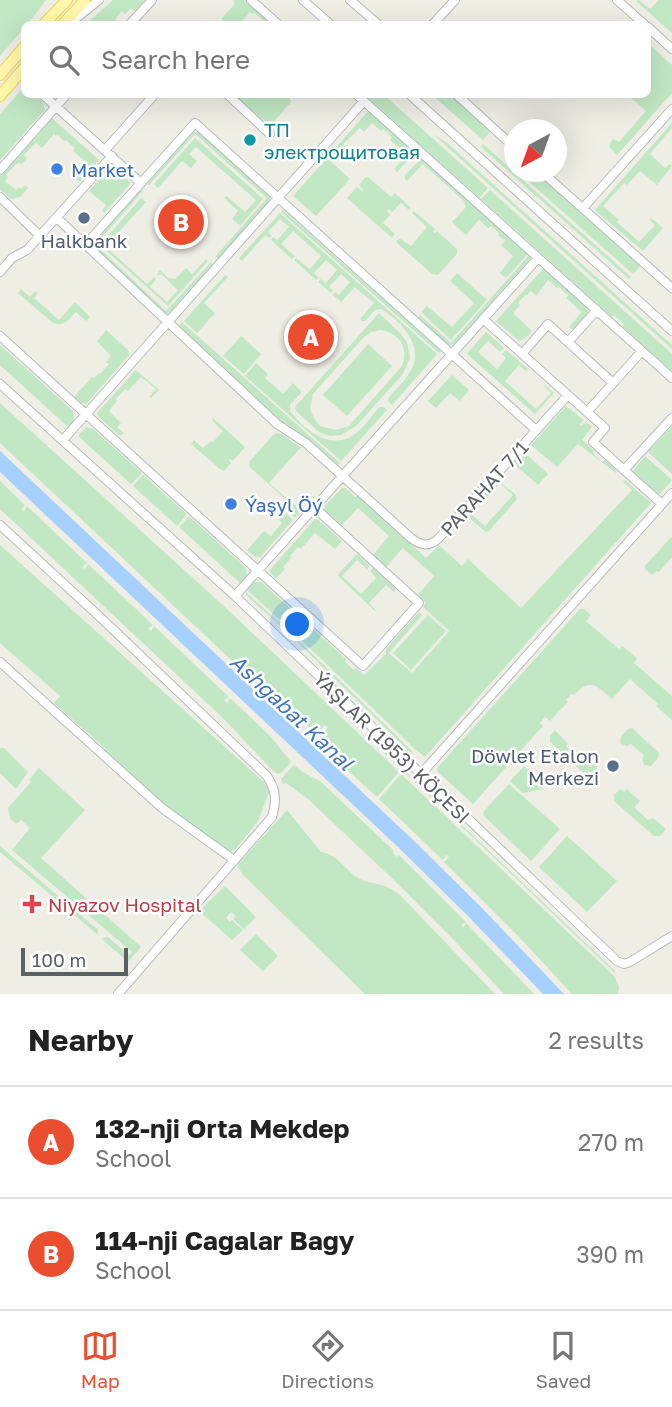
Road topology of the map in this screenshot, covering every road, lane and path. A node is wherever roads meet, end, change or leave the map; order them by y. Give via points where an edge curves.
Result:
1 (59, 0) edge
2 (67, 0) edge
3 (85, 0) edge
4 (99, 0) edge
5 (152, 0) edge
6 (251, 0) edge
7 (303, 0) edge
8 (350, 0) edge
9 (455, 0) edge
10 (617, 0) edge
11 (46, 21) edge
12 (47, 21) edge
13 (66, 21) edge
14 (73, 21) edge
15 (134, 21) edge
16 (275, 21) edge
17 (327, 21) edge
18 (374, 21) edge
19 (436, 21) edge
20 (640, 21) edge
21 (651, 30) edge
22 (672, 49) edge
23 (21, 50) edge
24 (0, 75) edge
25 (21, 76) edge
26 (0, 96) edge
27 (47, 98) edge
28 (64, 98) edge
29 (152, 98) edge
30 (231, 98) edge
31 (360, 98) edge
32 (413, 98) edge
33 (460, 98) edge
34 (364, 102) junction
35 (57, 107) junction
36 (672, 108) edge
37 (270, 134) dead end
38 (504, 138) edge
39 (108, 153) junction
40 (0, 170) edge
41 (553, 182) edge
42 (141, 183) junction
43 (0, 197) edge
44 (278, 198) junction
45 (583, 208) junction
46 (57, 218) junction
47 (40, 236) junction
48 (86, 244) junction
49 (538, 258) junction
50 (0, 272) edge
51 (672, 288) edge
52 (597, 310) junction
53 (483, 319) junction
54 (168, 322) junction
55 (672, 331) edge
56 (0, 336) edge
57 (568, 342) junction
58 (642, 351) junction
59 (452, 354) junction
60 (522, 354) junction
61 (672, 378) edge
62 (613, 383) junction
63 (0, 384) edge
64 (568, 395) junction
65 (587, 412) junction
66 (86, 414) junction
67 (672, 418) edge
68 (536, 430) junction
69 (63, 440) junction
70 (625, 470) junction
71 (342, 476) junction
72 (672, 493) edge
73 (662, 504) junction
74 (314, 507) junction
75 (0, 526) edge
76 (258, 570) junction
77 (235, 596) junction
78 (0, 662) edge
79 (421, 774) junction
80 (234, 860) junction
81 (672, 936) edge
82 (118, 994) edge

1 - 11 street
2 - 12 main road
3 - 13 main road
4 - 14 street
5 - 15 street
6 - 16 street
7 - 17 street
8 - 18 street
9 - 19 street
10 - 20 street
21 - 22 street
23 - 24 main road
25 - 26 main road
27 - 35 street
28 - 35 street
29 - 39 street
30 - 37 street
31 - 34 street
32 - 55 street
33 - 38 street
34 - 44 street
34 - 49 street
35 - 39 street
35 - 40 street
36 - 45 street
39 - 42 street
39 - 46 street
41 - 45 street
42 - 44 street, PARAHAT 7/1 via 195,123
42 - 48 street
43 - 47 street
44 - 54 street
44 - 59 street, PARAHAT 7/1
45 - 51 street
46 - 47 street
46 - 48 street, PARAHAT 7/1
47 - 50 street
48 - 54 street, PARAHAT 7/1
49 - 52 street
49 - 53 street
52 - 57 street
52 - 58 street
53 - 59 street
53 - 60 street
54 - 66 street
54 - 71 street, PARAHAT 7/1 via 276,424 306,443
56 - 66 street
57 - 60 street via 548,324
57 - 62 street
58 - 61 street
58 - 62 street
59 - 68 street, PARAHAT 7/1
59 - 71 street
60 - 64 street
62 - 65 street
63 - 69 street, ÝAŞLAR (1953) KÖÇESI
64 - 65 street
64 - 68 street
65 - 70 street via 605,428 593,442
66 - 69 street
66 - 76 street
67 - 70 street
68 - 71 street, PARAHAT 7/1 via 428,545 411,538
69 - 77 street, ÝAŞLAR (1953) KÖÇESI
70 - 73 street
71 - 74 street
72 - 73 street
73 - 79 street
74 - 76 street
74 - 76 street via 419,603 363,666
75 - 80 street via 267,776 276,798 272,817
76 - 77 street
77 - 79 street, ÝAŞLAR (1953) KÖÇESI
78 - 80 street via 162,808
79 - 81 street, ÝAŞLAR (1953) KÖÇESI via 621,963
80 - 82 street

